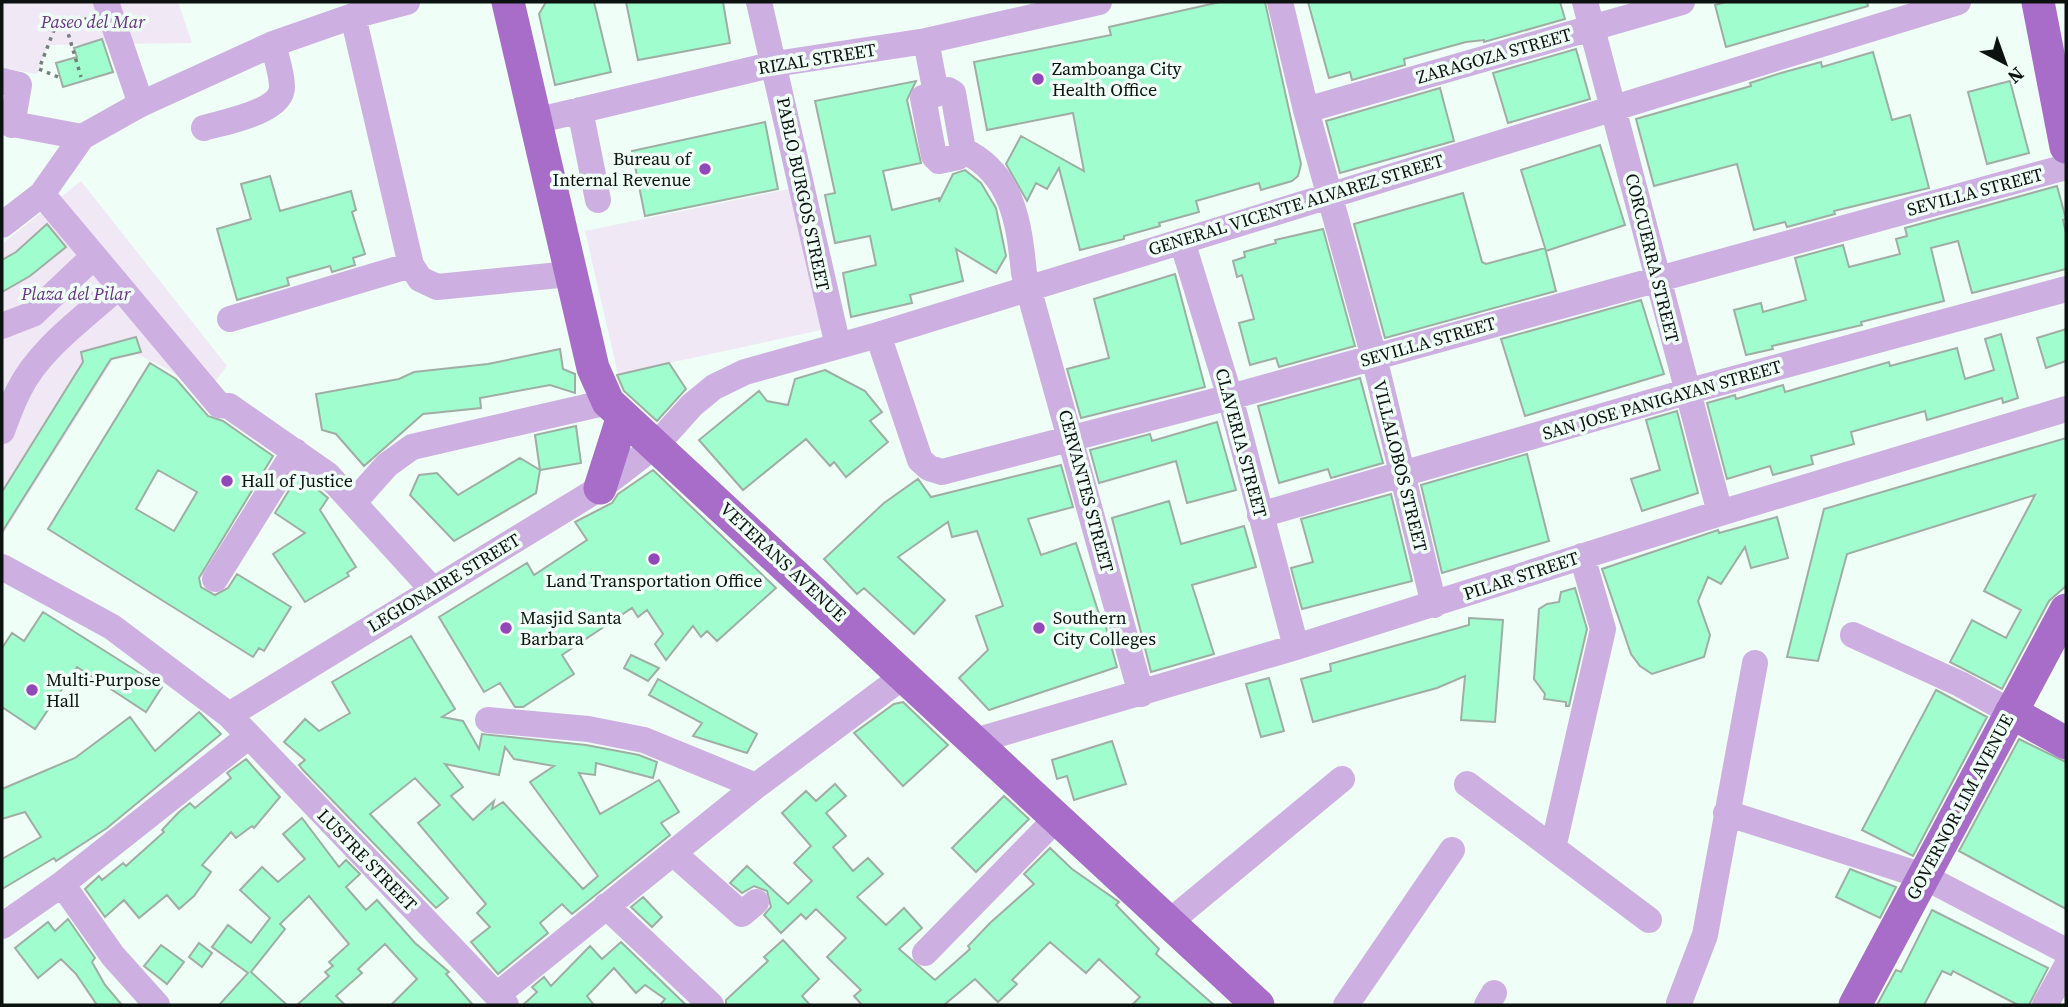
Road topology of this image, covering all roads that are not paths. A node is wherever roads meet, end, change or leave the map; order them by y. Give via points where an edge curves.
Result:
1 (407, 2) edge
2 (508, 2) edge
3 (759, 2) edge
4 (1099, 2) edge
5 (1280, 2) edge
6 (1585, 2) edge
7 (1682, 2) edge
8 (1958, 2) edge
9 (2038, 2) edge
10 (108, 6) edge
11 (353, 16) junction
12 (1591, 28) junction
13 (926, 41) junction
14 (273, 44) junction
15 (775, 64) junction
16 (2, 81) edge
17 (141, 104) junction
18 (1614, 108) junction
19 (580, 110) junction
20 (1306, 110) junction
21 (535, 121) junction
22 (7, 124) edge
23 (204, 128) dead end
24 (82, 138) junction
25 (2066, 148) edge
26 (2066, 167) edge
27 (42, 194) junction
28 (1329, 194) junction
29 (598, 200) dead end
30 (2, 225) edge
31 (1182, 241) junction
32 (93, 257) junction
33 (411, 265) junction
34 (570, 274) junction
35 (1656, 278) junction
36 (118, 287) junction
37 (1029, 288) junction
38 (2066, 289) edge
39 (230, 319) dead end
40 (2, 326) edge
41 (878, 335) junction
42 (838, 346) junction
43 (1374, 357) junction
44 (1686, 392) junction
45 (1230, 397) junction
46 (615, 409) junction
47 (2066, 409) edge
48 (2, 431) edge
49 (1073, 440) junction
50 (656, 445) junction
51 (295, 451) junction
52 (1402, 474) junction
53 (600, 488) junction
54 (354, 502) junction
55 (1720, 513) junction
56 (1260, 515) junction
57 (1581, 556) junction
58 (2, 567) edge
59 (215, 579) dead end
60 (432, 589) junction
61 (1434, 605) junction
62 (2066, 610) edge
63 (1853, 635) dead end
64 (1296, 647) junction
65 (1755, 663) dead end
66 (905, 675) junction
67 (1141, 694) junction
68 (2011, 712) junction
69 (229, 715) junction
70 (488, 720) dead end
71 (248, 736) junction
72 (975, 741) junction
73 (2066, 743) edge
74 (1342, 779) dead end
75 (1467, 783) dead end
76 (756, 786) junction
77 (1726, 813) junction
78 (1057, 818) junction
79 (1553, 848) junction
80 (1452, 850) dead end
81 (673, 853) junction
82 (1923, 876) junction
83 (62, 884) junction
84 (756, 902) dead end
85 (606, 906) junction
86 (1649, 920) dead end
87 (1167, 924) junction
88 (2, 926) edge
89 (2066, 951) edge
90 (925, 953) dead end
91 (2066, 967) edge
92 (502, 1000) edge
93 (1679, 1003) dead end
94 (157, 1005) edge
95 (711, 1005) edge
96 (1258, 1005) edge
97 (1346, 1005) edge
98 (1855, 1005) edge
99 (2045, 1005) edge

1 - 11 street
2 - 21 main road, VETERANS AVENUE
3 - 15 street, PABLO BURGOS STREET
4 - 13 street, RIZAL STREET
5 - 20 street, VILLALOBOS STREET
6 - 12 street, CORCUERRA STREET
7 - 12 street, ZARAGOZA STREET
8 - 18 street, GENERAL VICENTE ALVAREZ STREET
9 - 25 main road
10 - 17 street
11 - 14 street
11 - 33 street
12 - 18 street, CORCUERRA STREET
12 - 20 street, ZARAGOZA STREET
13 - 15 street, RIZAL STREET
13 - 37 street, CERVANTES STREET via 936,93 953,93 963,150 984,160 999,178 1014,214
14 - 17 street
14 - 23 street via 281,96 264,109
15 - 19 street, RIZAL STREET
15 - 42 street, PABLO BURGOS STREET
16 - 22 street via 19,85
17 - 24 street
18 - 28 street, GENERAL VICENTE ALVAREZ STREET
18 - 35 street, CORCUERRA STREET
19 - 21 street, RIZAL STREET
19 - 29 street
20 - 28 street, VILLALOBOS STREET
21 - 34 main road, VETERANS AVENUE
22 - 24 street
24 - 27 street
26 - 35 street, SEVILLA STREET
27 - 30 street
27 - 32 street
28 - 31 street, GENERAL VICENTE ALVAREZ STREET
28 - 43 street, VILLALOBOS STREET
31 - 37 street, GENERAL VICENTE ALVAREZ STREET
31 - 45 street, CLAVERIA STREET
32 - 36 street
32 - 40 street via 33,314
33 - 34 street via 420,279 437,287
33 - 39 street
34 - 46 main road, VETERANS AVENUE via 593,368
35 - 43 street, SEVILLA STREET
35 - 44 street, CORCUERRA STREET
36 - 48 street via 35,368 19,388
36 - 51 street via 219,405 229,406
37 - 41 street, GENERAL VICENTE ALVAREZ STREET
37 - 49 street, CERVANTES STREET
38 - 44 street, SAN JOSE PANIGAYAN STREET
41 - 42 street, GENERAL VICENTE ALVAREZ STREET
41 - 49 street, SEVILLA STREET via 920,460 929,468 942,472
42 - 50 street, GENERAL VICENTE ALVAREZ STREET via 746,372 714,387
43 - 45 street, SEVILLA STREET
43 - 52 street, VILLALOBOS STREET
44 - 52 street, SAN JOSE PANIGAYAN STREET
44 - 55 street, CORCUERRA STREET
45 - 49 street, SEVILLA STREET
45 - 56 street, CLAVERIA STREET
46 - 50 main road, VETERANS AVENUE
46 - 53 main road
46 - 54 street via 412,447 393,459
47 - 55 street, PILAR STREET
49 - 67 street, CERVANTES STREET
50 - 53 street, LEGIONAIRE STREET
50 - 66 main road, VETERANS AVENUE
51 - 54 street
51 - 59 street
52 - 56 street, SAN JOSE PANIGAYAN STREET
52 - 61 street, VILLALOBOS STREET
53 - 60 street, LEGIONAIRE STREET
54 - 60 street
55 - 57 street, PILAR STREET
56 - 64 street, CLAVERIA STREET
57 - 61 street, PILAR STREET
57 - 79 street via 1603,629
58 - 69 street, LUSTRE STREET via 112,627
60 - 69 street, LEGIONAIRE STREET
61 - 64 street, PILAR STREET
62 - 68 main road, GOVERNOR LIM AVENUE
63 - 68 street
64 - 67 street, PILAR STREET
65 - 77 street
66 - 72 main road, VETERANS AVENUE
66 - 76 street
67 - 72 street, PILAR STREET
68 - 73 main road
68 - 82 main road, GOVERNOR LIM AVENUE
69 - 71 street, LUSTRE STREET
70 - 76 street via 588,729 644,740
71 - 83 street
71 - 92 street, LUSTRE STREET
72 - 78 main road, VETERANS AVENUE
74 - 87 street
75 - 79 street
76 - 81 street
77 - 82 street
77 - 93 street via 1704,935
78 - 87 main road, VETERANS AVENUE
78 - 90 street
79 - 86 street
80 - 97 street
81 - 84 street via 742,914
81 - 85 street
82 - 89 street
82 - 98 main road, GOVERNOR LIM AVENUE
83 - 88 street
83 - 94 street via 113,956
85 - 92 street
85 - 95 street
87 - 96 main road, VETERANS AVENUE
91 - 99 street

